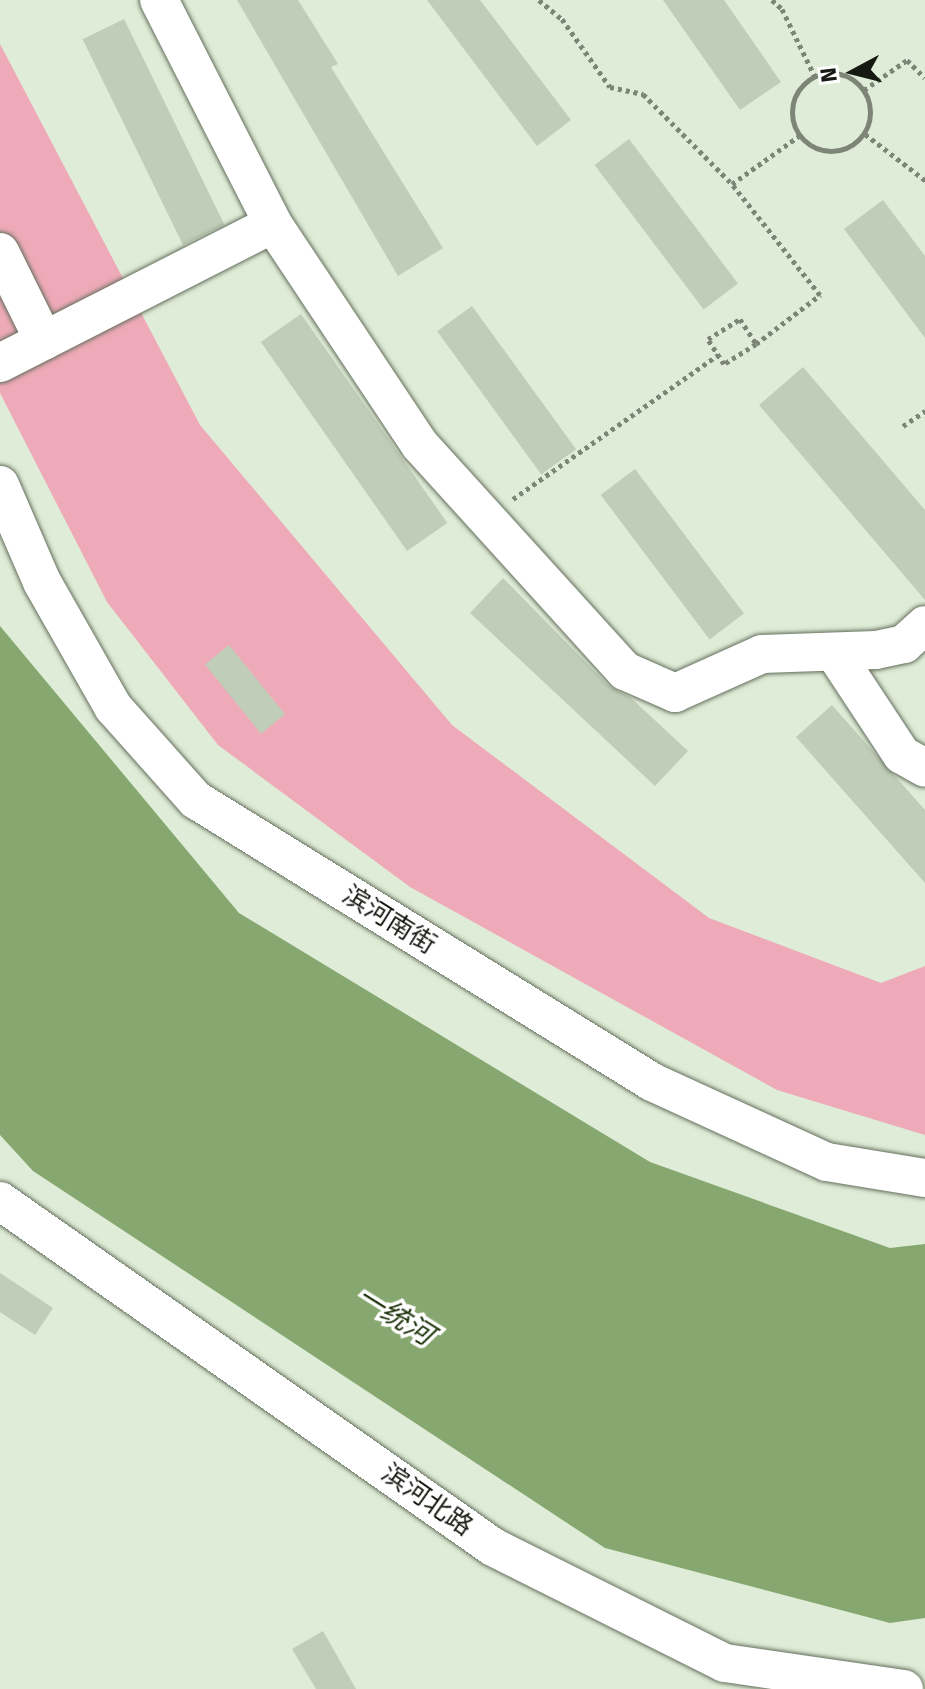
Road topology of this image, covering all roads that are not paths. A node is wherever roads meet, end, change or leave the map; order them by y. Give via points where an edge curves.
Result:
1 (159, 0) edge
2 (273, 224) junction
3 (0, 252) edge
4 (44, 341) junction
5 (0, 363) edge
6 (0, 485) edge
7 (925, 625) edge
8 (834, 652) junction
9 (925, 768) edge
10 (925, 1178) edge
11 (0, 1201) edge
12 (904, 1689) edge

1 - 2 street
2 - 4 street
2 - 8 street via 420,445 625,671 675,693 762,654
3 - 4 street
4 - 5 street
6 - 10 street, 滨河南街 via 42,582 113,707 196,800 652,1082 827,1162
7 - 8 street via 904,644
8 - 9 street via 902,755
11 - 12 street, 滨河北路 via 493,1547 725,1663

